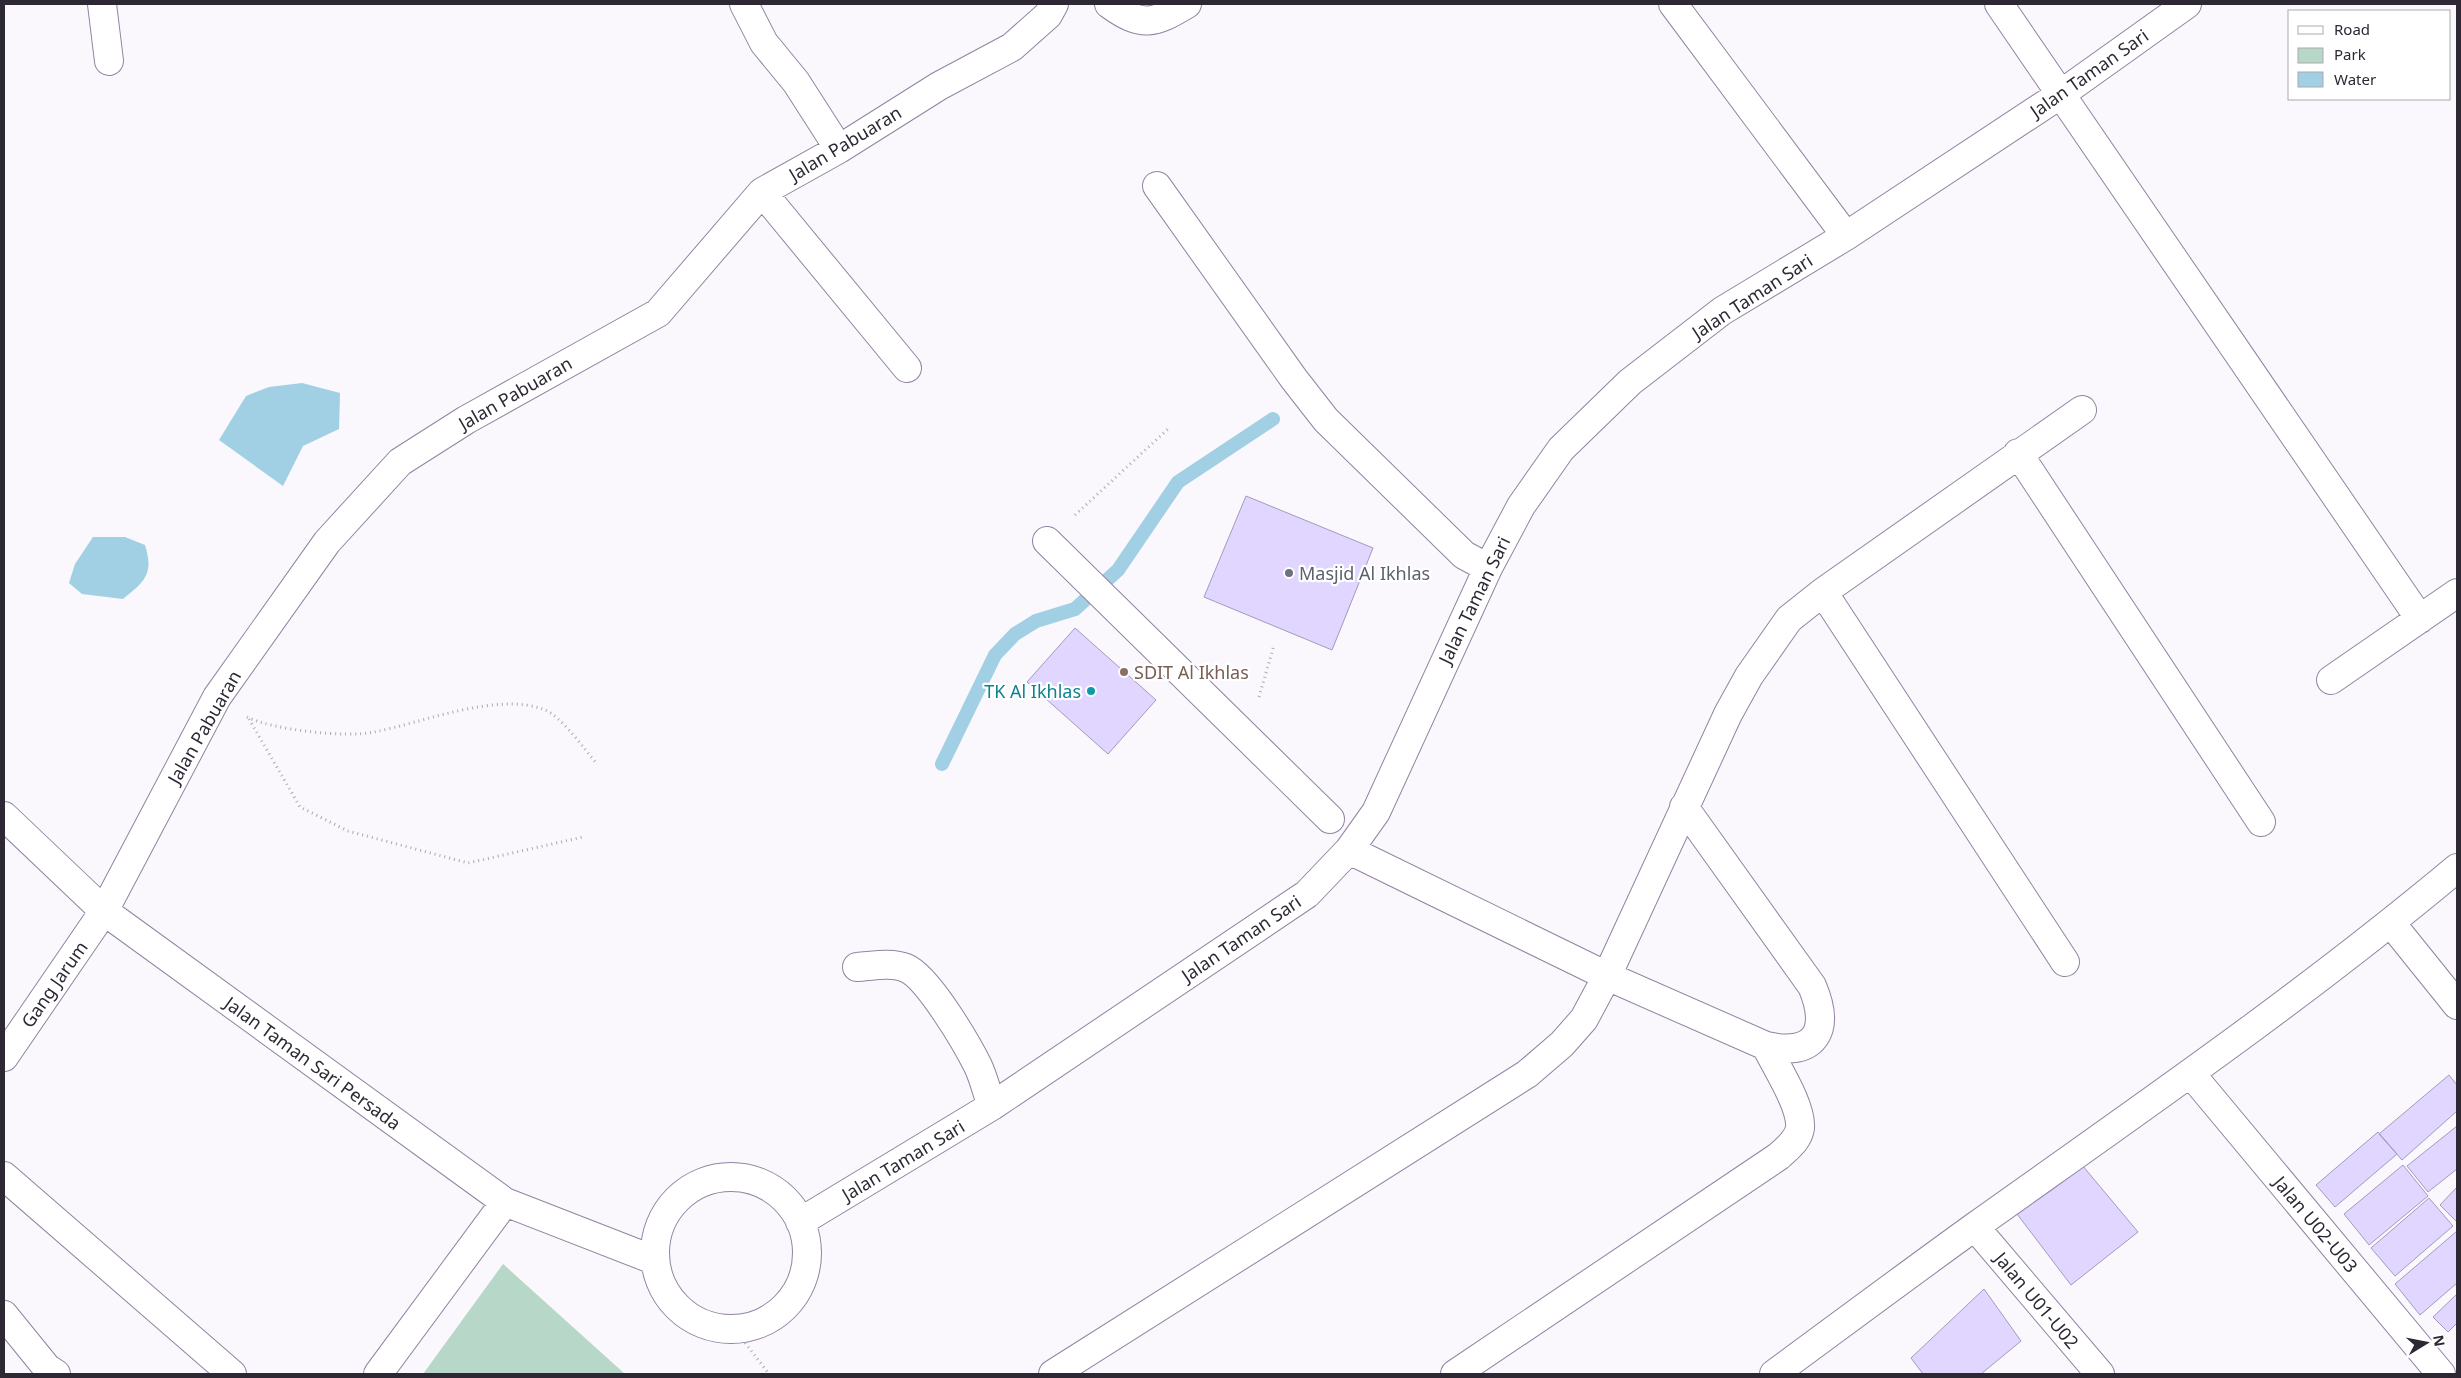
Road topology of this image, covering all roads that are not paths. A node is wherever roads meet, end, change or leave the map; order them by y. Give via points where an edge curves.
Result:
1 (102, 4) edge
2 (744, 4) edge
3 (1054, 4) edge
4 (1110, 4) edge
5 (1187, 4) edge
6 (1673, 4) edge
7 (1999, 4) edge
8 (2187, 4) edge
9 (109, 60) dead end
10 (2061, 94) junction
11 (839, 149) junction
12 (1157, 186) dead end
13 (762, 192) junction
14 (1846, 236) junction
15 (907, 368) dead end
16 (2082, 410) dead end
17 (2018, 453) junction
18 (1047, 541) road end
19 (1488, 568) junction
20 (1823, 592) junction
21 (2457, 593) edge
22 (2420, 619) junction
23 (2331, 680) dead end
24 (1684, 807) junction
25 (4, 816) edge
26 (1330, 819) dead end
27 (2261, 822) dead end
28 (1349, 850) junction
29 (2457, 868) edge
30 (104, 911) junction
31 (2391, 924) junction
32 (2065, 962) dead end
33 (857, 967) dead end
34 (1607, 976) junction
35 (2457, 1005) edge
36 (1766, 1046) junction
37 (4, 1057) edge
38 (2191, 1074) junction
39 (992, 1106) junction
40 (4, 1176) edge
41 (505, 1202) junction
42 (800, 1222) junction
43 (1975, 1227) junction
44 (654, 1260) junction
45 (4, 1315) edge
46 (1783, 1372) edge
47 (56, 1374) edge
48 (232, 1374) edge
49 (378, 1374) edge
50 (1053, 1374) edge
51 (1454, 1374) edge
52 (2100, 1374) edge
53 (2441, 1374) edge

1 - 9 street
2 - 11 street via 764,43 796,82
3 - 11 street, Jalan Pabuaran via 1048,16 1012,47 939,86
4 - 5 street via 1125,15 1145,22 1163,18
6 - 14 street
7 - 10 street
8 - 10 street, Jalan Taman Sari
10 - 14 street, Jalan Taman Sari
10 - 22 street
11 - 13 street, Jalan Pabuaran
12 - 19 street via 1326,420 1464,554
13 - 15 street
13 - 30 street, Jalan Pabuaran via 658,313 466,420 400,462 327,542 217,697
14 - 19 street, Jalan Taman Sari via 1722,311 1630,382 1561,449 1521,506
16 - 17 street
17 - 20 street
17 - 27 street
18 - 26 street
19 - 28 street, Jalan Taman Sari via 1376,812
20 - 24 street via 1789,619 1749,676
20 - 32 street
21 - 22 street
22 - 23 street
24 - 34 street
24 - 36 street via 1812,986 1818,1000 1820,1028 1814,1039 1794,1050
25 - 30 street, Jalan Taman Sari Persada
28 - 34 street
28 - 39 street, Jalan Taman Sari via 1307,894
29 - 31 street
30 - 37 street, Gang Jarum
30 - 41 street, Jalan Taman Sari Persada
31 - 35 street
31 - 38 street
33 - 39 street via 889,964 907,968 922,981 950,1017 978,1067
34 - 36 street
34 - 50 street via 1584,1019 1562,1044 1527,1074
36 - 51 street via 1798,1110 1800,1129 1794,1142 1779,1156
38 - 43 street
38 - 53 street, Jalan U02-U03
39 - 42 street, Jalan Taman Sari
40 - 48 street
41 - 44 street, Jalan Taman Sari Persada
41 - 49 street
42 - 44 street via 786,1199 764,1184 738,1177 711,1178 687,1190 668,1209 656,1234
42 - 44 street via 808,1251 803,1280 788,1305 764,1323 736,1331 706,1327 681,1312 662,1289
43 - 46 street
43 - 52 street, Jalan U01-U02
45 - 47 street via 47,1368

